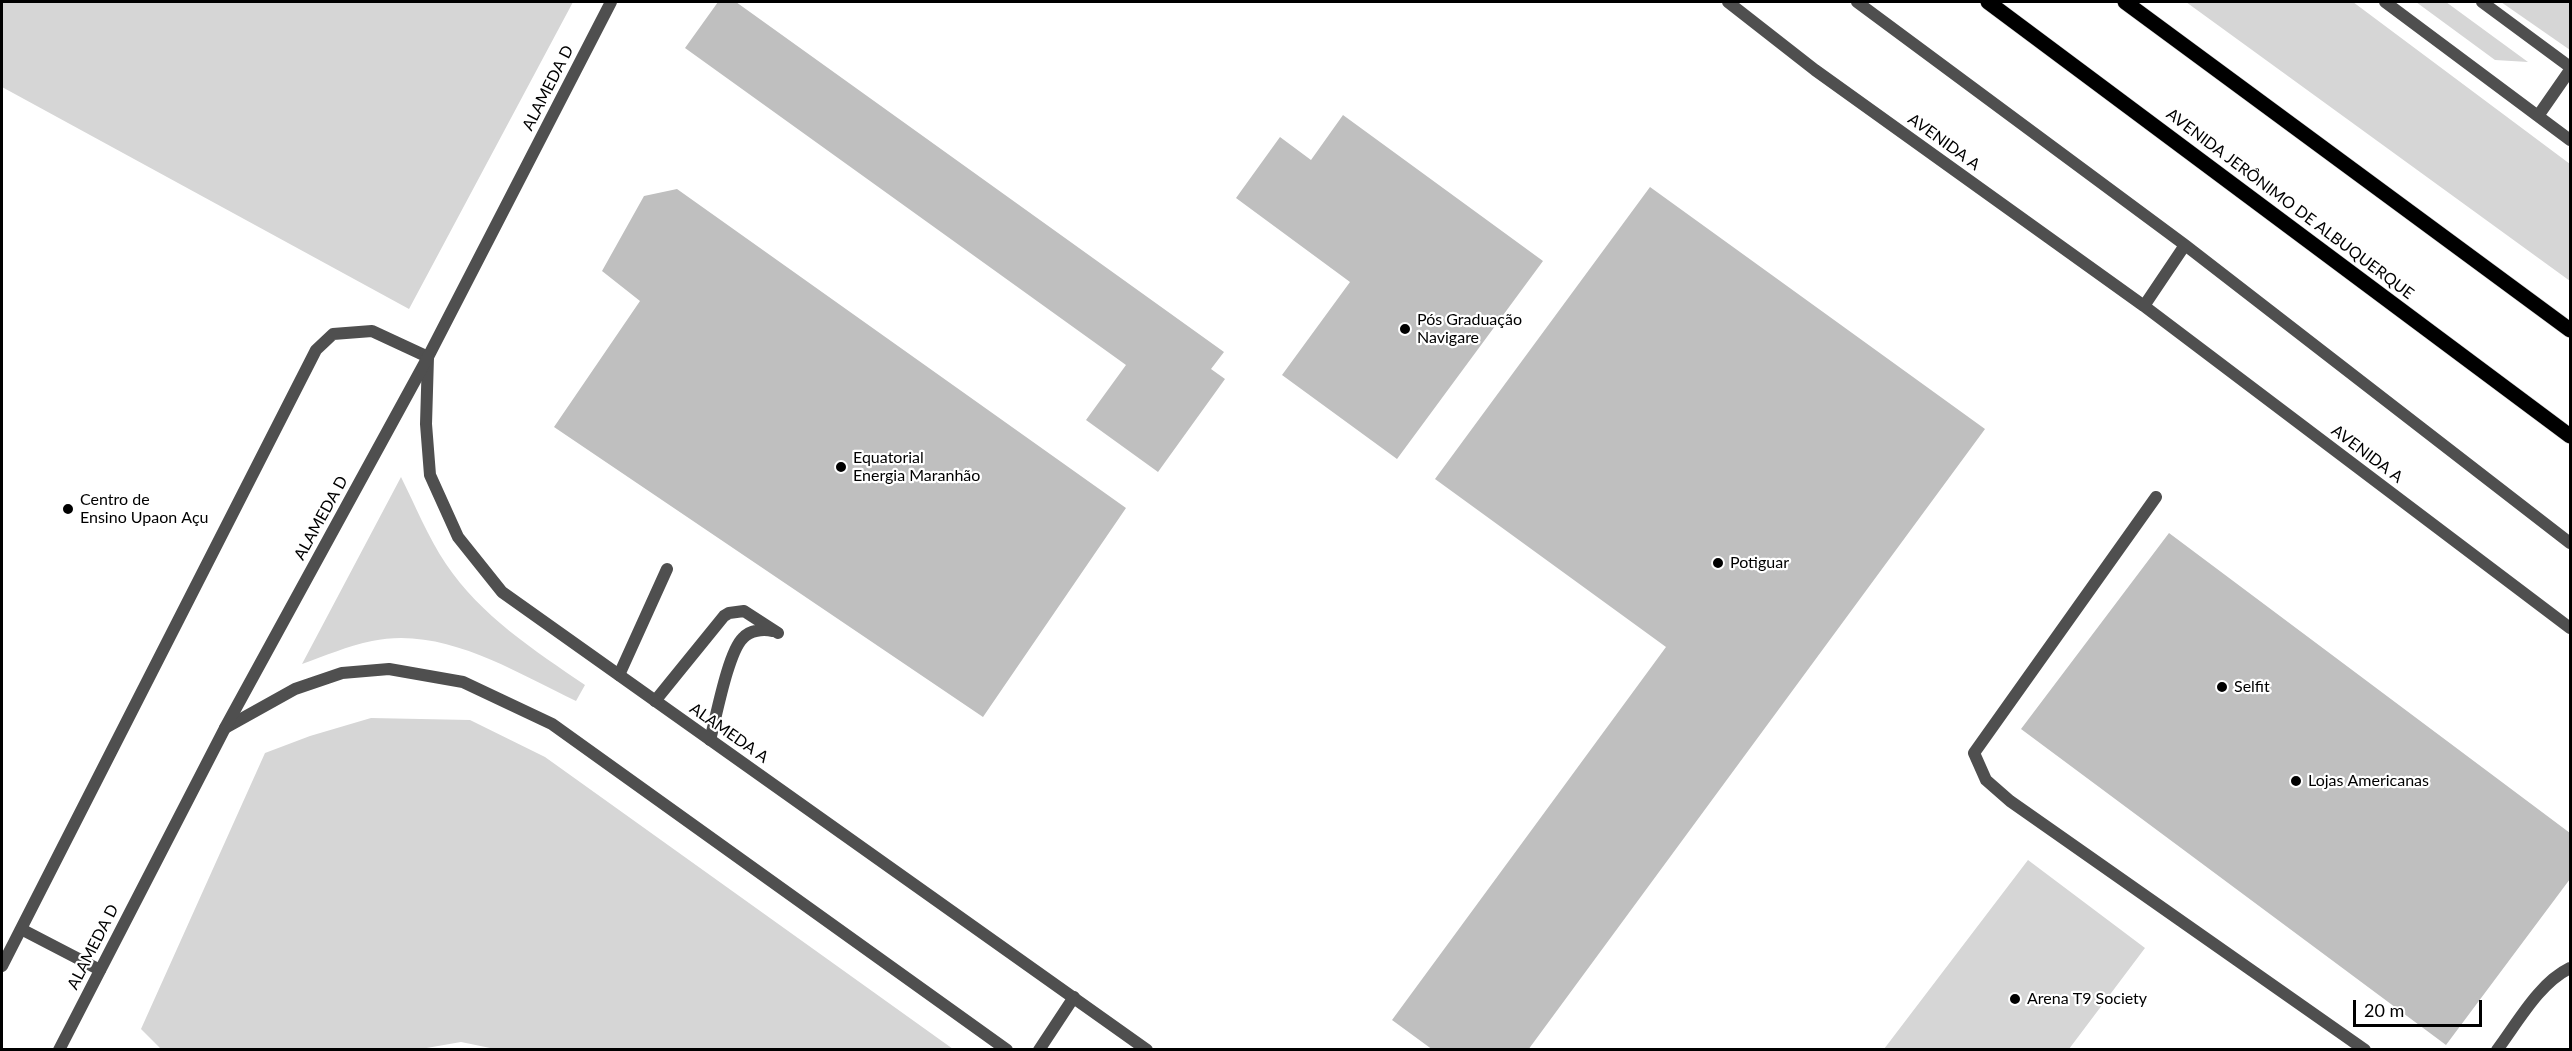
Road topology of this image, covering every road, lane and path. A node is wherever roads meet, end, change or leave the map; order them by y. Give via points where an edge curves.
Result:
1 (611, 2) edge
2 (1728, 2) edge
3 (1857, 2) edge
4 (1988, 2) edge
5 (2126, 2) edge
6 (2385, 2) edge
7 (2482, 2) edge
8 (2571, 68) edge
9 (2538, 116) junction
10 (2571, 140) edge
11 (2185, 245) junction
12 (2144, 306) junction
13 (2571, 330) edge
14 (428, 357) junction
15 (2571, 436) edge
16 (2156, 497) dead end
17 (2571, 543) edge
18 (667, 569) dead end
19 (2571, 628) edge
20 (619, 675) junction
21 (655, 701) junction
22 (225, 728) junction
23 (710, 740) junction
24 (21, 929) junction
25 (2, 966) edge
26 (2571, 968) edge
27 (100, 970) junction
28 (1074, 997) junction
29 (59, 1050) edge
30 (1007, 1050) edge
31 (1039, 1050) edge
32 (1147, 1050) edge
33 (2365, 1050) edge
34 (2497, 1050) edge

1 - 14 street, ALAMEDA D
2 - 12 street, AVENIDA A
3 - 11 street
4 - 15 main road, AVENIDA JERÔNIMO DE ALBUQUERQUE
5 - 13 main road
6 - 9 street
7 - 8 street
8 - 9 street
9 - 10 street
11 - 12 street
11 - 17 street
12 - 19 street, AVENIDA A
14 - 20 street, ALAMEDA A via 426,424 430,476 458,537 502,592
14 - 22 street, ALAMEDA D
14 - 24 street via 372,331 333,334 316,350
16 - 33 street via 1974,753 1986,780 2010,801
18 - 20 street
20 - 21 street, ALAMEDA A
21 - 23 street, ALAMEDA A
21 - 23 street via 729,613 744,610 778,633 752,632 742,639 730,663
22 - 27 street, ALAMEDA D
22 - 30 street via 295,689 342,673 389,669 463,682 552,724
23 - 28 street, ALAMEDA A
24 - 25 street
24 - 27 street
26 - 34 street via 2558,974 2537,996
27 - 29 street, ALAMEDA D
28 - 31 street
28 - 32 street, ALAMEDA A

